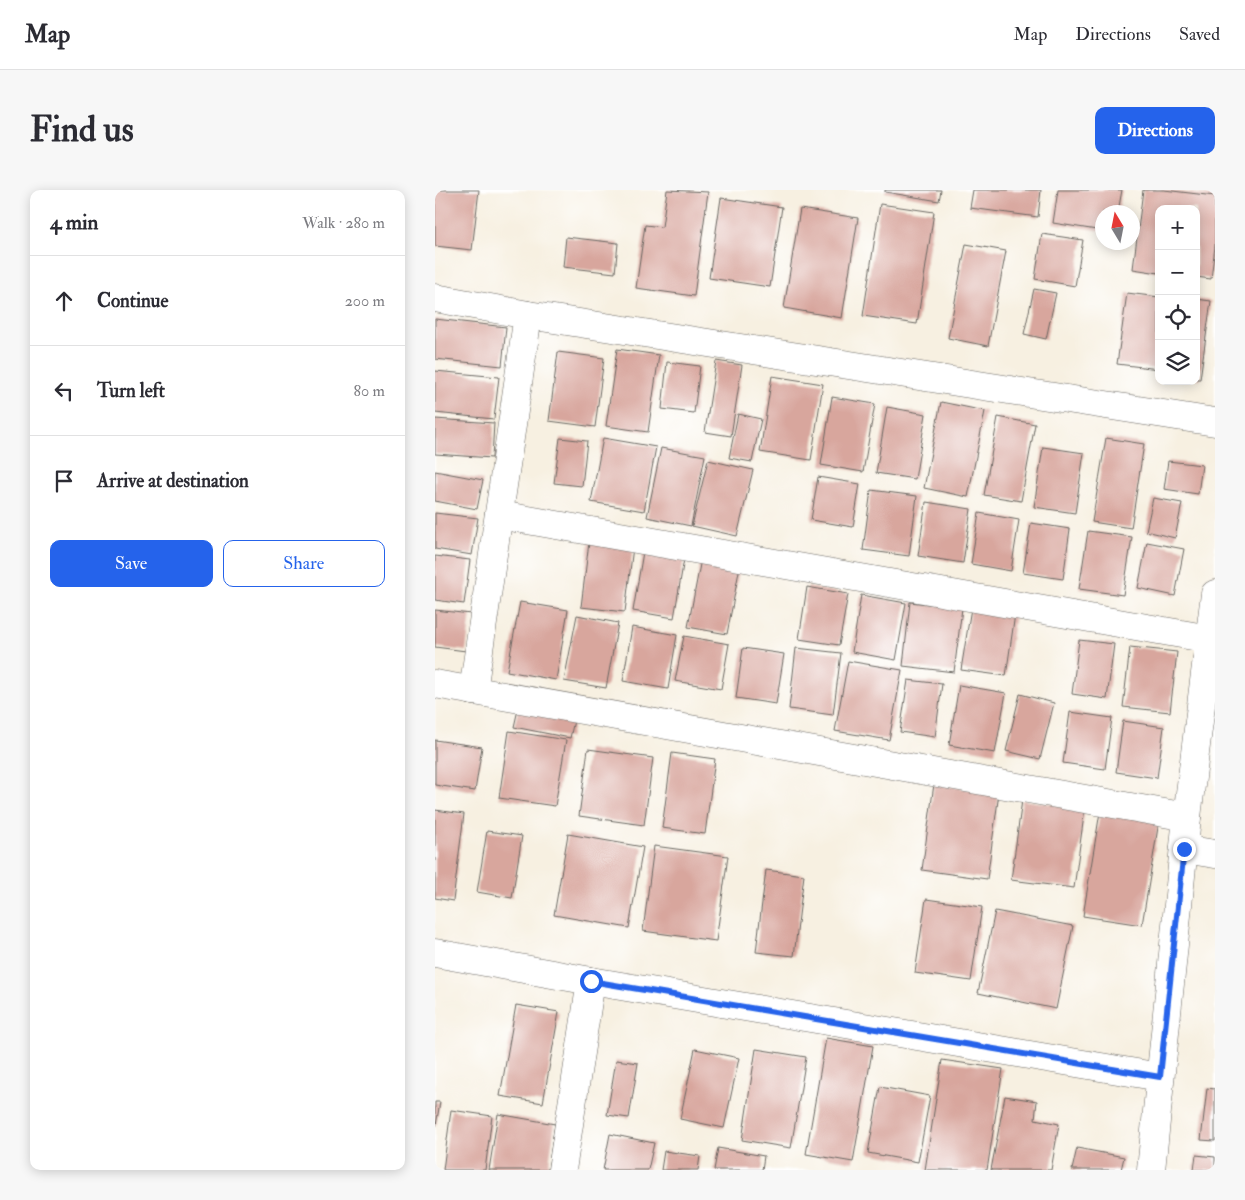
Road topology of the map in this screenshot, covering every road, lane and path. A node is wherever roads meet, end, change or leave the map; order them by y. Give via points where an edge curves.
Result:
1 (435, 298) edge
2 (528, 315) junction
3 (1215, 422) edge
4 (499, 515) junction
5 (1215, 594) edge
6 (1210, 639) junction
7 (435, 684) edge
8 (473, 691) junction
9 (1187, 817) junction
10 (1184, 849) junction
11 (1215, 854) edge
12 (435, 953) edge
13 (591, 981) junction
14 (1160, 1077) junction
15 (562, 1170) edge
16 (1151, 1170) edge

1 - 2 street
2 - 3 street
2 - 4 street
4 - 6 street
4 - 8 street
5 - 6 street
6 - 9 street
7 - 8 street
8 - 9 street
9 - 10 street
10 - 11 street
10 - 14 street
12 - 13 street
13 - 14 street
13 - 15 street
14 - 16 street

